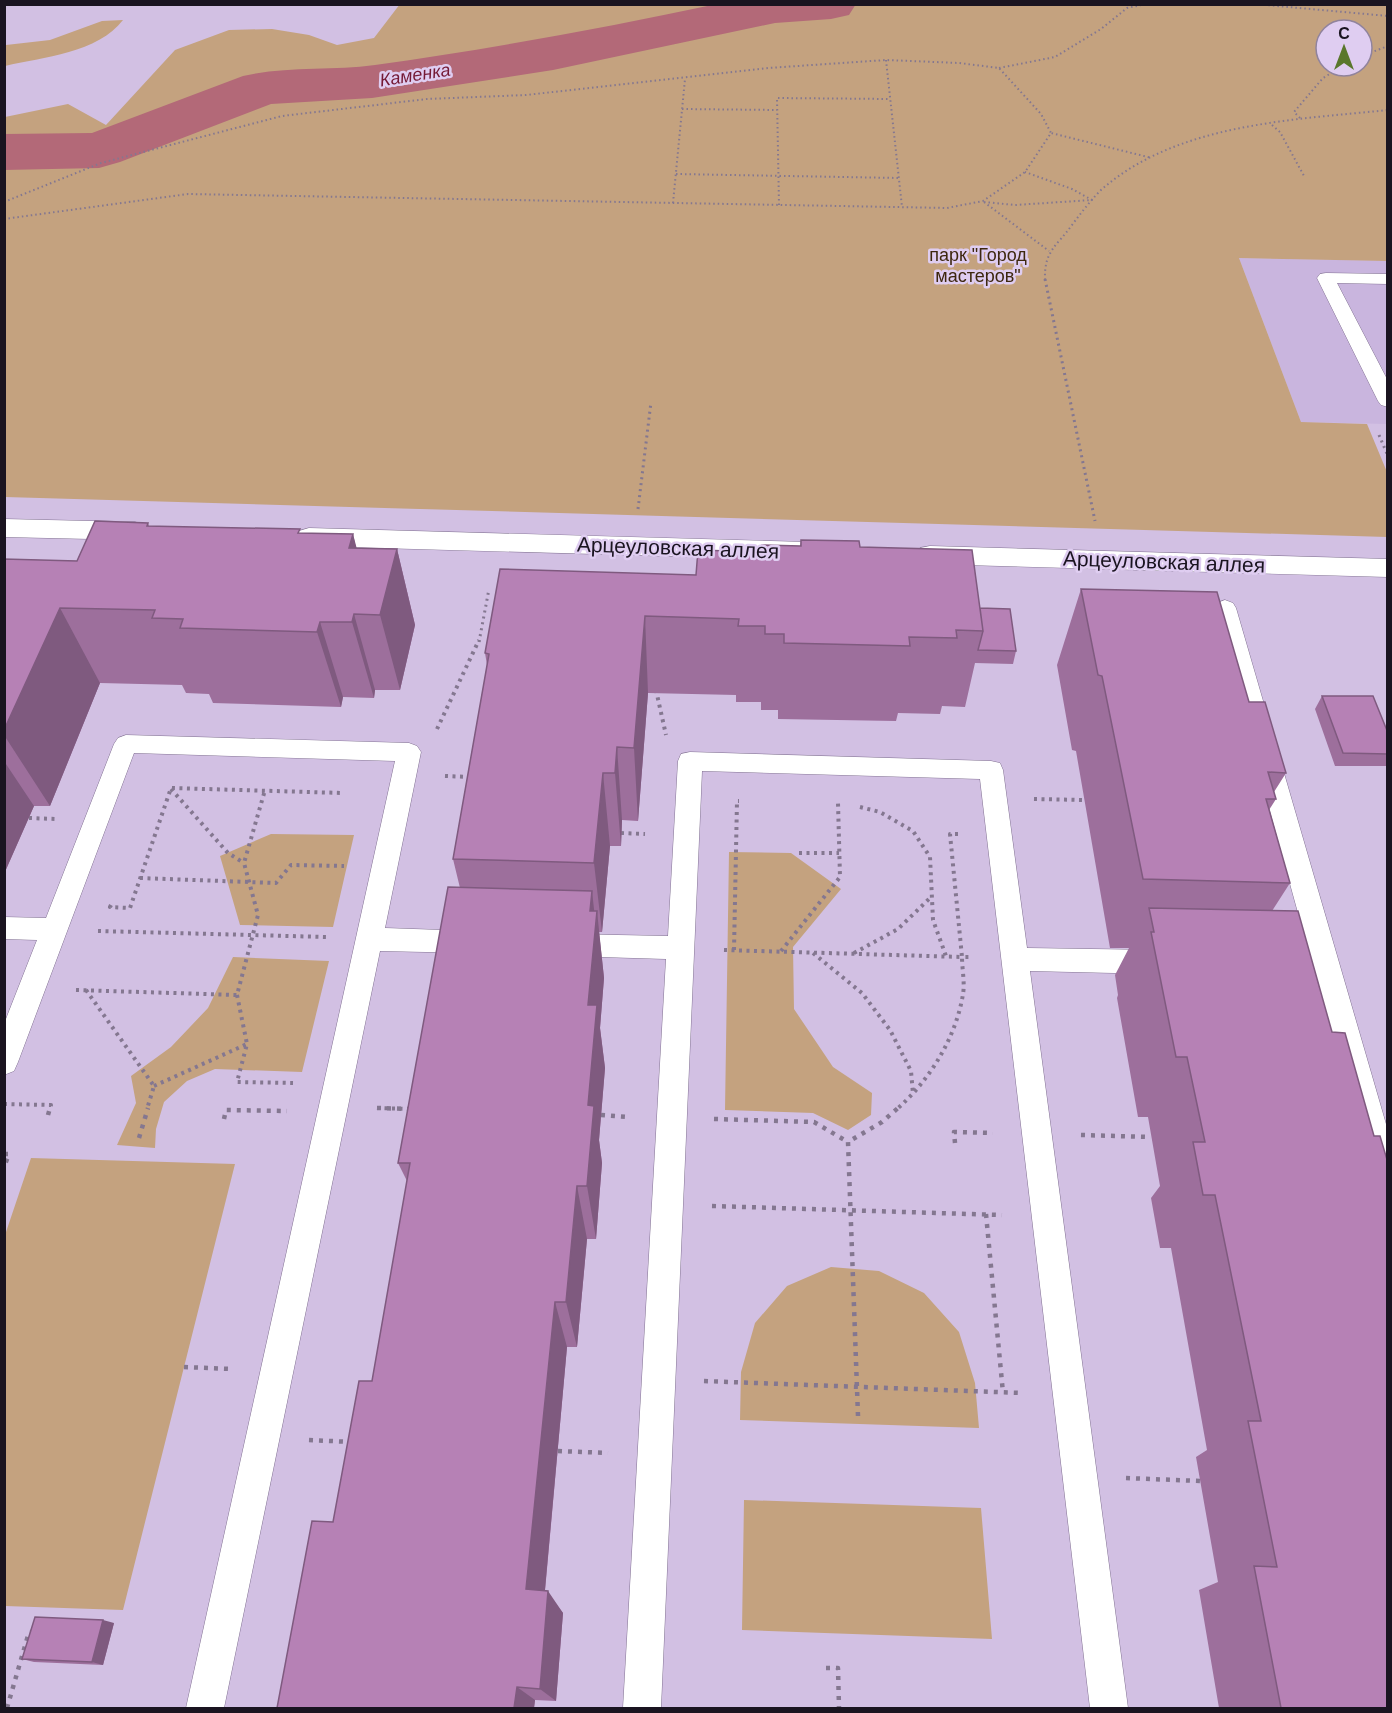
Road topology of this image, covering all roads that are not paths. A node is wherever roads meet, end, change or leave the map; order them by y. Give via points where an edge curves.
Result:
1 (1388, 279) edge
2 (1388, 401) edge
3 (4, 528) edge
4 (156, 532) edge
5 (286, 536) edge
6 (830, 552) edge
7 (901, 554) edge
8 (1388, 568) edge
9 (1225, 608) dead end
10 (4, 928) edge
11 (55, 930) junction
12 (369, 939) junction
13 (500, 943) edge
14 (548, 944) edge
15 (681, 948) junction
16 (1015, 958) junction
17 (1178, 963) edge
18 (4, 1062) edge
19 (1377, 1108) edge
20 (1388, 1185) edge
21 (205, 1708) edge
22 (642, 1708) edge
23 (1109, 1708) edge

1 - 2 lane via 1326,278
3 - 4 street
5 - 6 street, Арцеуловская аллея
7 - 8 street, Арцеуловская аллея
9 - 19 lane via 1315,967
10 - 11 lane
11 - 12 lane via 126,744 409,752
11 - 18 lane
12 - 13 lane
12 - 21 lane
14 - 15 lane
15 - 16 lane via 690,761 980,769 991,770
15 - 22 lane
16 - 17 lane
16 - 23 lane
19 - 20 lane

